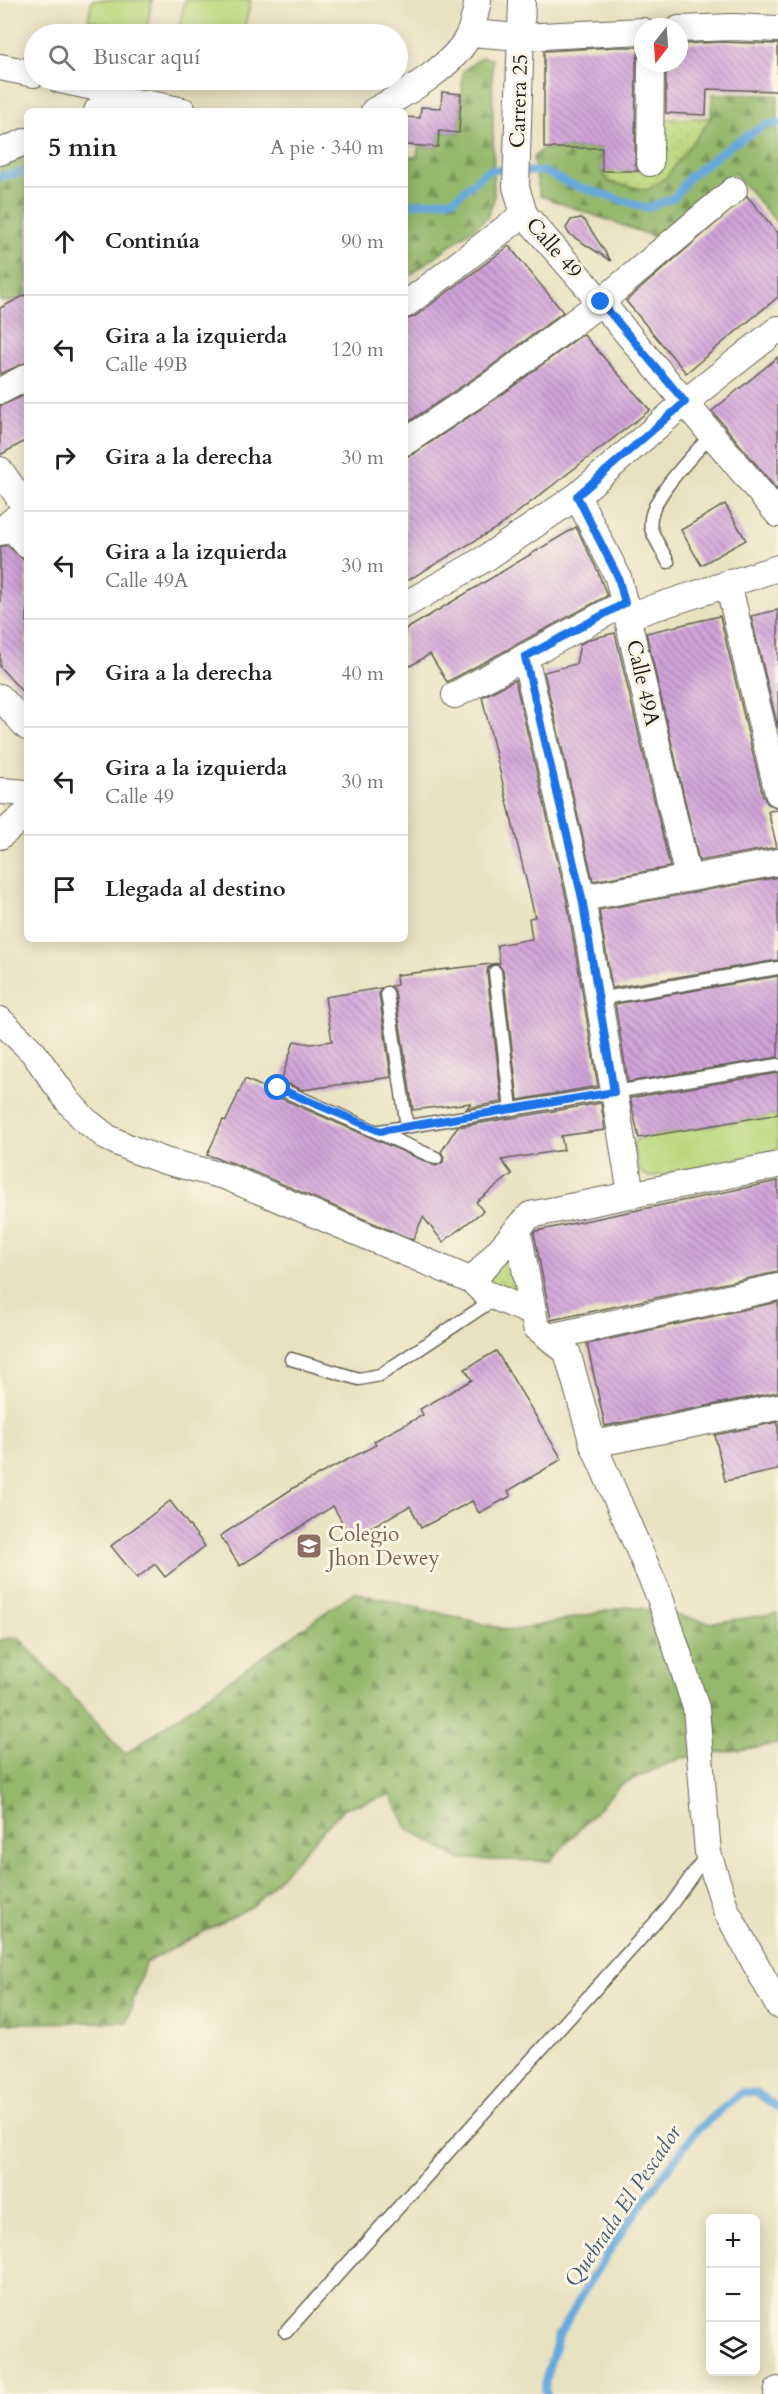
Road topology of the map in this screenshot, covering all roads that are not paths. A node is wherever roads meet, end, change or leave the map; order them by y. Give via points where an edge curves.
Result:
1 (478, 0) edge
2 (522, 0) edge
3 (688, 29) edge
4 (778, 29) edge
5 (634, 31) edge
6 (470, 33) junction
7 (520, 37) junction
8 (0, 67) edge
9 (24, 72) edge
10 (651, 72) edge
11 (108, 90) edge
12 (127, 101) junction
13 (106, 108) edge
14 (171, 108) edge
15 (380, 108) edge
16 (24, 142) edge
17 (0, 152) edge
18 (650, 163) dead end
19 (734, 190) dead end
20 (519, 201) junction
21 (408, 302) edge
22 (601, 302) junction
23 (778, 329) edge
24 (24, 379) edge
25 (0, 391) edge
26 (685, 402) junction
27 (712, 434) junction
28 (408, 440) edge
29 (0, 470) edge
30 (577, 496) junction
31 (778, 514) edge
32 (16, 518) edge
33 (24, 538) edge
34 (668, 562) dead end
35 (778, 568) edge
36 (728, 584) junction
37 (408, 603) edge
38 (626, 610) junction
39 (525, 657) junction
40 (455, 694) dead end
41 (0, 697) edge
42 (24, 724) edge
43 (0, 791) edge
44 (24, 793) edge
45 (778, 793) edge
46 (24, 816) edge
47 (0, 836) edge
48 (778, 862) edge
49 (688, 878) junction
50 (582, 898) junction
51 (778, 968) edge
52 (495, 972) dead end
53 (387, 993) dead end
54 (598, 999) junction
55 (0, 1020) edge
56 (778, 1065) edge
57 (278, 1088) dead end
58 (614, 1092) junction
59 (512, 1109) junction
60 (407, 1127) junction
61 (380, 1131) junction
62 (436, 1158) dead end
63 (778, 1165) edge
64 (631, 1194) junction
65 (518, 1231) junction
66 (472, 1281) junction
67 (778, 1287) edge
68 (497, 1298) junction
69 (533, 1313) junction
70 (549, 1337) junction
71 (291, 1359) dead end
72 (778, 1407) edge
73 (593, 1444) junction
74 (708, 1853) junction
75 (778, 2005) edge
76 (286, 2332) dead end

1 - 6 street
2 - 7 street, Carrera 25
3 - 4 street
5 - 7 street
6 - 7 street
6 - 15 street via 445,63 409,92
7 - 20 street, Carrera 25
8 - 9 street
10 - 18 street
11 - 12 street
12 - 13 street
12 - 14 street
16 - 17 street
19 - 22 street
20 - 21 street
20 - 22 street, Calle 49
22 - 26 street, Calle 49
22 - 28 street via 495,382
23 - 26 street
24 - 25 street
26 - 27 street, Calle 49
26 - 30 street
27 - 31 street, Calle 49
27 - 34 lane via 653,508 651,527
29 - 32 street
30 - 37 street via 486,558
30 - 38 street, Calle 49A via 618,577
32 - 33 street
35 - 36 street
36 - 38 street
36 - 45 street
38 - 39 street
38 - 49 street, Calle 49A
39 - 40 street
39 - 50 street
41 - 42 street
43 - 44 street
46 - 47 street
48 - 49 street
49 - 50 street
50 - 54 street
51 - 54 lane
52 - 59 lane
53 - 60 lane
54 - 58 street
55 - 66 street via 33,1052 85,1120 108,1138 165,1161 227,1177
56 - 58 lane
57 - 61 lane
58 - 59 lane
58 - 64 street
59 - 60 lane
60 - 61 lane
61 - 62 lane
63 - 64 street
64 - 65 street via 530,1215
65 - 66 street
65 - 69 street
66 - 68 street
67 - 70 street
68 - 69 street
68 - 71 lane via 380,1375 359,1379
69 - 70 street via 536,1327
70 - 73 street via 567,1352
72 - 73 street
73 - 74 street via 660,1598 696,1708
74 - 75 street via 726,1910
74 - 76 lane via 671,1905

